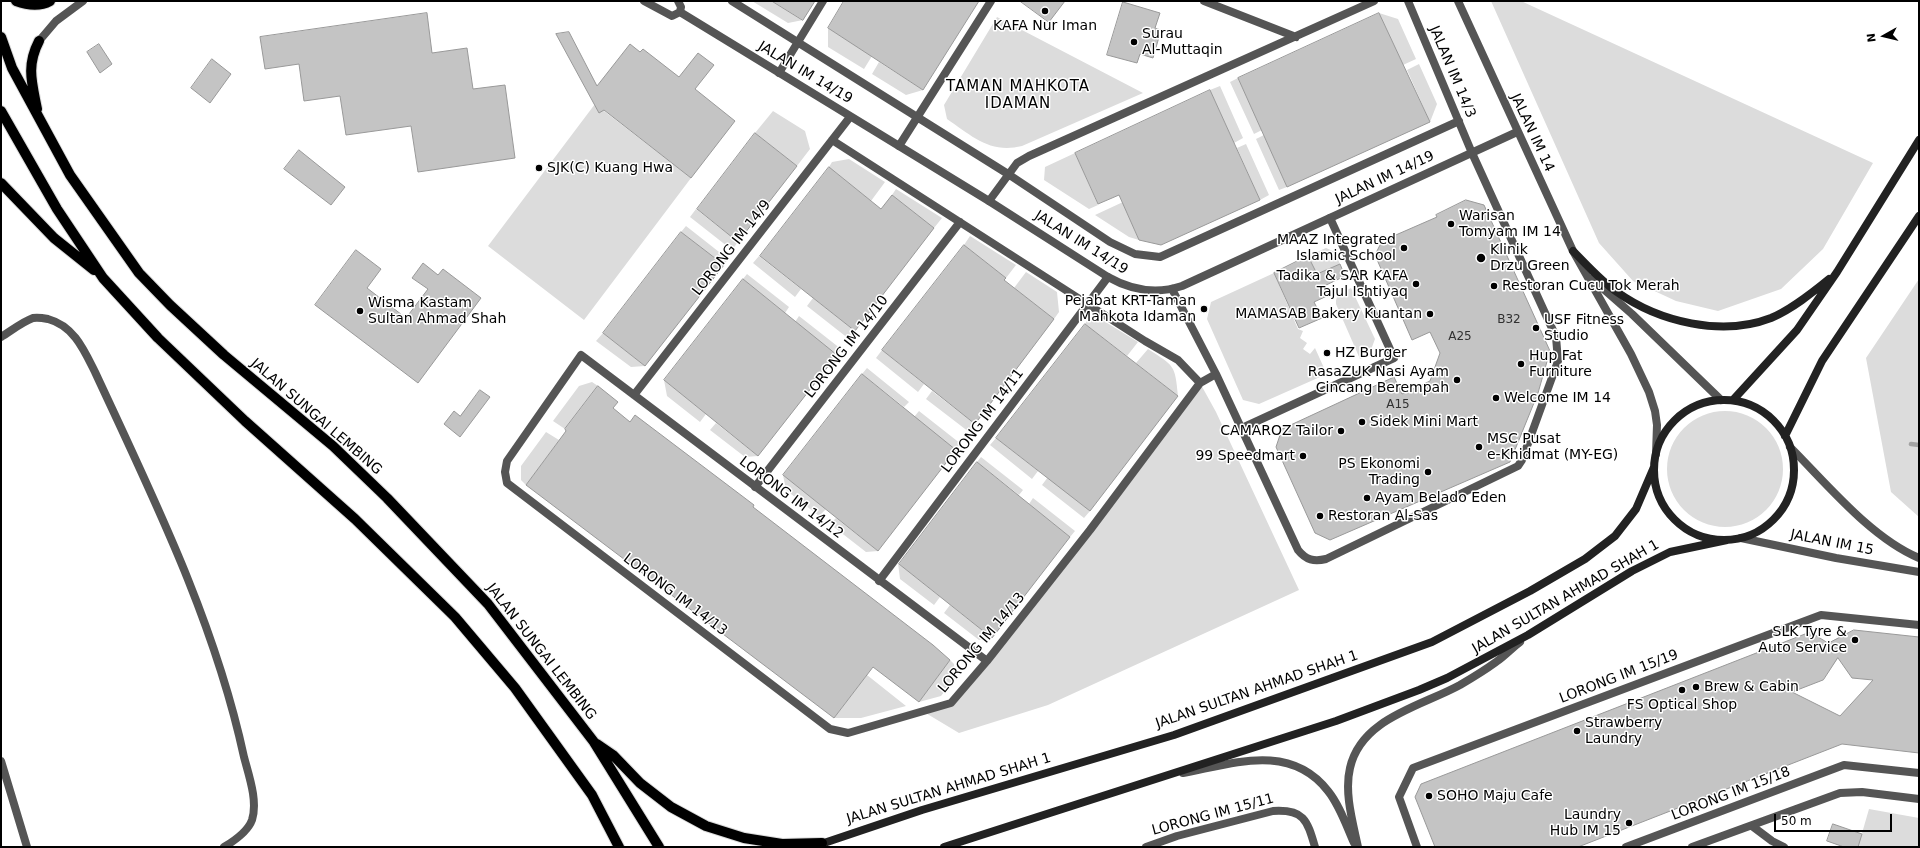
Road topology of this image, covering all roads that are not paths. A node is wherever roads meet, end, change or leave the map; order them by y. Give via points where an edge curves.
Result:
1 (16, 1) edge
2 (50, 1) edge
3 (83, 1) edge
4 (644, 1) edge
5 (678, 1) edge
6 (732, 1) edge
7 (823, 1) edge
8 (991, 1) edge
9 (1204, 1) edge
10 (1374, 1) edge
11 (1408, 1) edge
12 (1458, 1) edge
13 (680, 12) junction
14 (1, 37) edge
15 (1296, 37) junction
16 (38, 41) joint
17 (798, 42) junction
18 (778, 73) junction
19 (1, 111) edge
20 (850, 117) junction
21 (918, 117) junction
22 (40, 120) junction
23 (1459, 121) junction
24 (1517, 132) junction
25 (832, 140) junction
26 (1919, 140) edge
27 (899, 146) junction
28 (1472, 152) junction
29 (1008, 174) junction
30 (1, 183) edge
31 (989, 201) junction
32 (1919, 216) edge
33 (1330, 218) junction
34 (960, 222) junction
35 (1573, 251) junction
36 (1837, 272) junction
37 (1587, 275) junction
38 (1108, 277) junction
39 (103, 278) junction
40 (1172, 289) junction
41 (1088, 304) junction
42 (1, 337) edge
43 (1216, 374) junction
44 (1200, 383) junction
45 (634, 395) junction
46 (1721, 400) junction
47 (1733, 400) junction
48 (1242, 428) junction
49 (1785, 436) junction
50 (1790, 447) junction
51 (1656, 454) junction
52 (1654, 467) junction
53 (507, 484) joint
54 (755, 487) junction
55 (1741, 538) junction
56 (1727, 540) junction
57 (1919, 558) edge
58 (1919, 572) edge
59 (880, 581) junction
60 (1919, 625) edge
61 (1528, 635) junction
62 (987, 661) junction
63 (594, 742) junction
64 (1, 762) edge
65 (1919, 773) edge
66 (1168, 776) junction
67 (1919, 799) edge
68 (1752, 826) junction
69 (822, 843) junction
70 (27, 847) edge
71 (224, 847) edge
72 (619, 847) edge
73 (659, 847) edge
74 (811, 847) edge
75 (944, 847) edge
76 (1146, 847) edge
77 (1315, 847) edge
78 (1357, 847) edge
79 (1417, 847) edge
80 (1626, 847) edge
81 (1692, 847) edge
82 (1784, 847) edge

1 - 2 main road via 37,5
3 - 16 street via 56,20
4 - 13 street via 669,15
5 - 13 street
6 - 17 street, JALAN IM 14/19
7 - 17 street
8 - 21 street
9 - 15 street
10 - 15 street
11 - 23 street, JALAN IM 14/3
12 - 24 street, JALAN IM 14
13 - 18 street, JALAN IM 14/19
14 - 22 main road, JALAN SUNGAI LEMBING via 12,68
15 - 29 street via 1039,151 1017,163
16 - 22 main road via 33,52 30,74
17 - 18 street
17 - 21 street, JALAN IM 14/19
18 - 20 street, JALAN IM 14/19
19 - 39 main road via 57,209
20 - 25 street, LORONG IM 14/9
20 - 27 street, JALAN IM 14/19
21 - 27 street
21 - 29 street, JALAN IM 14/19
22 - 63 main road, JALAN SUNGAI LEMBING via 70,175 139,273 224,356 333,446 387,498 488,604
23 - 28 street, JALAN IM 14/3
23 - 29 street, JALAN IM 14/19 via 1160,257 1135,254 1110,242
24 - 28 street, JALAN IM 14/19
24 - 35 street, JALAN IM 14
25 - 34 street
25 - 45 street, LORONG IM 14/9
26 - 36 main road
27 - 31 street, JALAN IM 14/19
28 - 33 street, JALAN IM 14/19
28 - 48 street, JALAN IM 14/3 via 1556,337 1558,361 1518,466 1326,559 1317,561 1303,556 1298,550
29 - 31 street
30 - 39 main road via 54,238
31 - 38 street, JALAN IM 14/19
32 - 49 main road via 1822,361
33 - 40 street, JALAN IM 14/19
33 - 48 street via 1394,358
34 - 41 street
34 - 54 street, LORONG IM 14/10
35 - 36 main road via 1616,292 1664,317 1691,324 1745,324 1772,318 1788,310
35 - 37 street, JALAN IM 14
36 - 47 main road via 1797,330
37 - 46 street, JALAN IM 14 via 1632,314
37 - 51 street, JALAN IM 14 via 1649,392 1657,425
38 - 40 street, JALAN IM 14/19 via 1132,288
38 - 41 street, LORONG IM 14/11
39 - 72 main road via 158,338 355,519 455,617 515,688 592,795
40 - 43 street
41 - 44 street via 1178,360
41 - 59 street, LORONG IM 14/11
42 - 71 street via 38,317 66,327 83,348 166,526 221,670 237,724 250,784 253,812 251,821 239,836
43 - 44 street, LORONG IM 14/13
43 - 48 street
44 - 62 street, LORONG IM 14/13 via 1090,530
45 - 53 street, LORONG IM 14/12 via 581,355 507,462
45 - 54 street, LORONG IM 14/12
46 - 47 main road
46 - 51 main road via 1696,405 1684,412 1666,430
47 - 49 main road via 1758,408 1778,425
49 - 50 main road
50 - 55 main road via 1794,473 1792,486 1782,510 1764,528
50 - 57 street, JALAN IM 15 via 1867,523
51 - 52 main road
52 - 56 main road via 1660,497 1669,514 1678,523 1700,536
52 - 69 main road, JALAN SULTAN AHMAD SHAH 1 via 1636,510 1615,536 1530,592 1432,642 1174,735 922,810
53 - 62 street, LORONG IM 14/13 via 830,729 848,733 951,703
54 - 59 street, LORONG IM 14/12
55 - 56 main road
55 - 58 street, JALAN IM 15
56 - 61 main road, JALAN SULTAN AHMAD SHAH 1 via 1670,552 1632,571
59 - 62 street, LORONG IM 14/12
60 - 79 street, LORONG IM 15/19 via 1821,615 1413,768 1399,798
61 - 66 main road, JALAN SULTAN AHMAD SHAH 1 via 1419,690 1336,721
61 - 78 street via 1497,662 1459,685 1383,723 1362,742 1353,759 1348,779
63 - 69 main road via 613,755 640,783 672,807 706,826 767,842
63 - 73 main road, JALAN SUNGAI LEMBING
64 - 70 street
65 - 80 street, LORONG IM 15/18 via 1844,765
66 - 75 main road, JALAN SULTAN AHMAD SHAH 1
66 - 78 street via 1260,759 1286,762 1314,777 1328,790
67 - 68 street via 1862,792 1840,793
68 - 81 street
68 - 82 street
69 - 74 main road, JALAN SULTAN AHMAD SHAH 1
76 - 77 street, LORONG IM 15/11 via 1177,836 1266,813 1288,810 1302,816 1309,825

